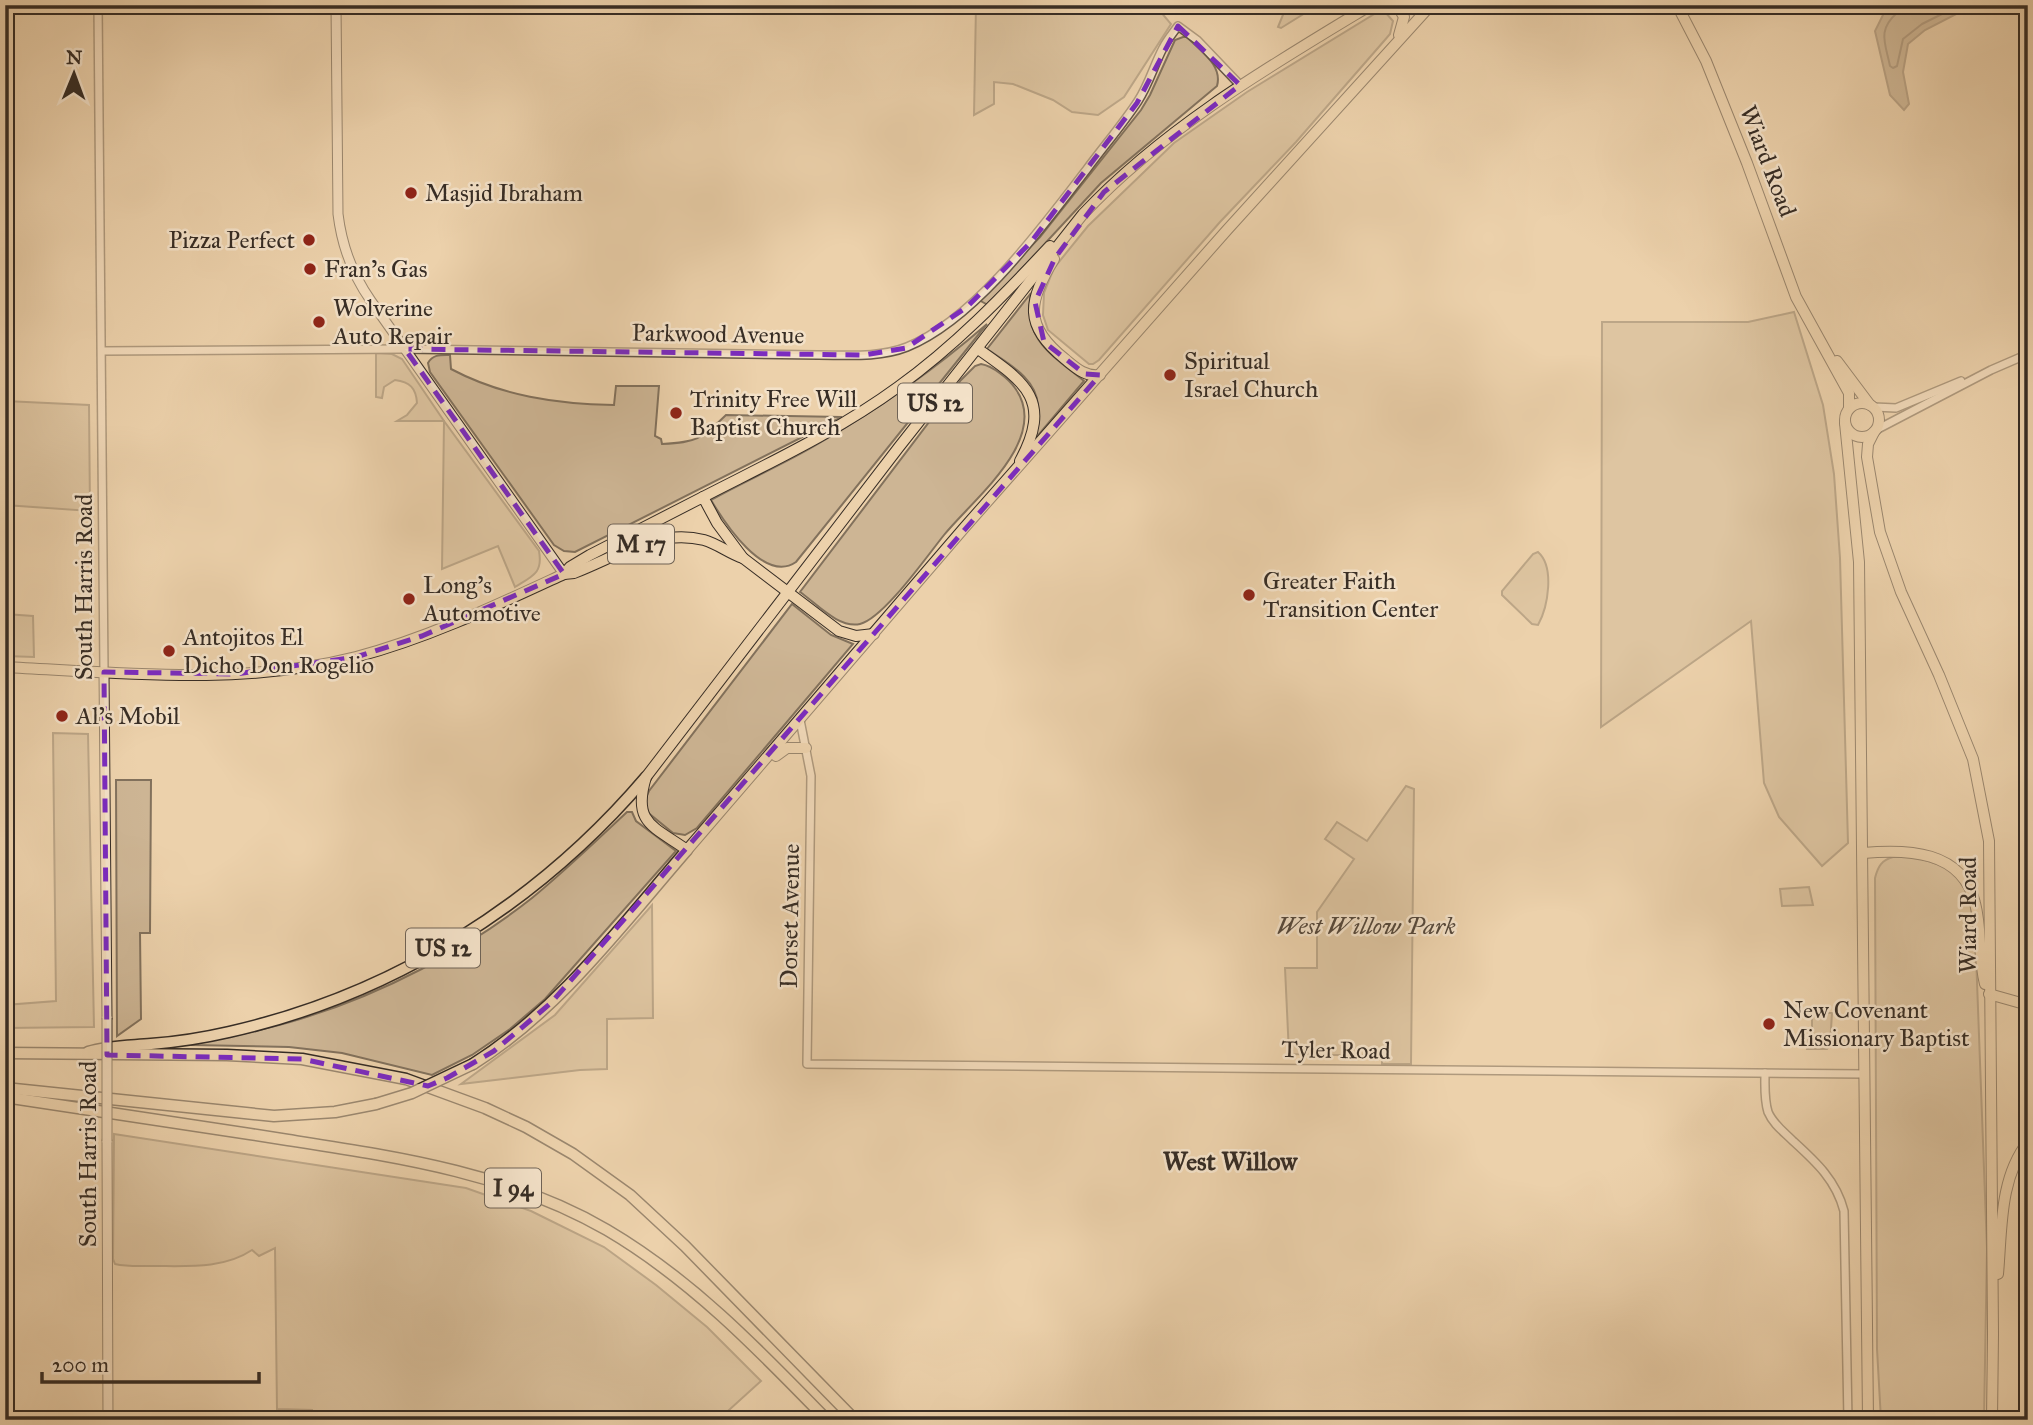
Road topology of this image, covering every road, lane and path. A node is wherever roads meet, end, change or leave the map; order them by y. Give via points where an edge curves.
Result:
1 (98, 5) edge
2 (336, 5) edge
3 (1371, 5) edge
4 (1397, 5) edge
5 (1431, 5) edge
6 (1677, 5) edge
7 (1391, 47) junction
8 (1240, 85) junction
9 (1083, 214) junction
10 (1815, 333) junction
11 (405, 349) junction
12 (978, 349) junction
13 (102, 351) junction
14 (2028, 354) edge
15 (1991, 370) junction
16 (1100, 375) junction
17 (1872, 406) junction
18 (1849, 408) junction
19 (1845, 423) junction
20 (1875, 431) junction
21 (1011, 477) junction
22 (703, 497) junction
23 (745, 559) junction
24 (564, 574) junction
25 (788, 593) junction
26 (874, 634) junction
27 (5, 667) edge
28 (104, 672) junction
29 (800, 720) junction
30 (807, 751) junction
31 (646, 777) junction
32 (703, 831) junction
33 (687, 850) junction
34 (1863, 853) junction
35 (1989, 994) junction
36 (2028, 1005) edge
37 (5, 1053) edge
38 (78, 1055) junction
39 (807, 1064) joint
40 (1765, 1073) junction
41 (1864, 1074) junction
42 (5, 1088) edge
43 (5, 1097) edge
44 (2028, 1142) edge
45 (1993, 1334) junction
46 (108, 1420) edge
47 (827, 1420) edge
48 (855, 1420) edge
49 (1848, 1420) edge
50 (1868, 1420) edge
51 (1992, 1420) edge

1 - 13 street, South Harris Road
2 - 11 main road via 341,241 357,281
3 - 8 main road, US 12 / US 12
4 - 7 main road via 1405,22
5 - 7 main road
6 - 10 main road, Wiard Road via 1706,61
7 - 16 main road
8 - 9 main road, US 12 / US 12 via 1141,160
8 - 11 street, Parkwood Avenue via 1178,26 1137,103 1031,242 957,314 906,348 864,355
9 - 12 main road, US 12 / US 12
9 - 16 main road via 1040,285 1035,320 1044,342 1053,350 1085,374
9 - 22 main road via 962,337 898,388 840,426
10 - 17 main road, Wiard Road
10 - 18 main road, Wiard Road via 1849,393
11 - 13 street, Parkwood Avenue
11 - 24 main road
12 - 21 main road via 1015,375 1031,397 1030,436
12 - 25 main road, US 12 / US 12
13 - 28 street, South Harris Road
14 - 15 street
15 - 17 street via 1896,408
15 - 20 street
16 - 21 main road
17 - 18 main road via 1862,403
17 - 20 main road via 1878,416
18 - 19 main road
19 - 20 main road via 1858,436
19 - 34 main road via 1859,562
20 - 35 main road, Wiard Road via 1867,457 1880,531 1901,592 1973,759 1982,798 1989,841
21 - 26 main road
22 - 23 main road, M 17
22 - 24 main road, M 17 via 590,555
23 - 24 main road, M 17 via 706,540 673,537 647,542
23 - 25 main road, M 17
24 - 28 main road, M 17 via 433,632 355,657 236,674
25 - 26 main road, M 17 via 839,631 856,636
25 - 31 main road, US 12
26 - 29 main road
27 - 28 main road, M 17
28 - 46 main road, South Harris Road, bridge
29 - 30 street
29 - 32 main road
30 - 32 main road via 791,747 780,752 712,827
30 - 39 street, Dorset Avenue
31 - 33 main road via 640,796 642,812
31 - 38 highway, US 12 via 587,841 537,884 486,921 398,972 299,1013 242,1029 191,1040 102,1047
32 - 33 main road
33 - 42 highway, bridge via 524,1028 473,1064 412,1093 335,1112 274,1115
34 - 35 main road via 1924,854 1938,858 1963,878 1975,903
34 - 41 main road
35 - 36 main road
35 - 45 main road, Wiard Road
37 - 38 highway, I 94
38 - 48 highway, I 94 via 268,1056 333,1063 406,1079 526,1126 603,1175 659,1220
39 - 40 street, Tyler Road
40 - 41 street, Tyler Road
40 - 49 street via 1769,1113 1822,1168 1842,1204 1847,1244
41 - 50 main road
43 - 47 highway, I 94 via 402,1158 522,1191 605,1229 674,1274 739,1330
44 - 45 main road via 2014,1165 2007,1191
45 - 51 main road, Wiard Road

